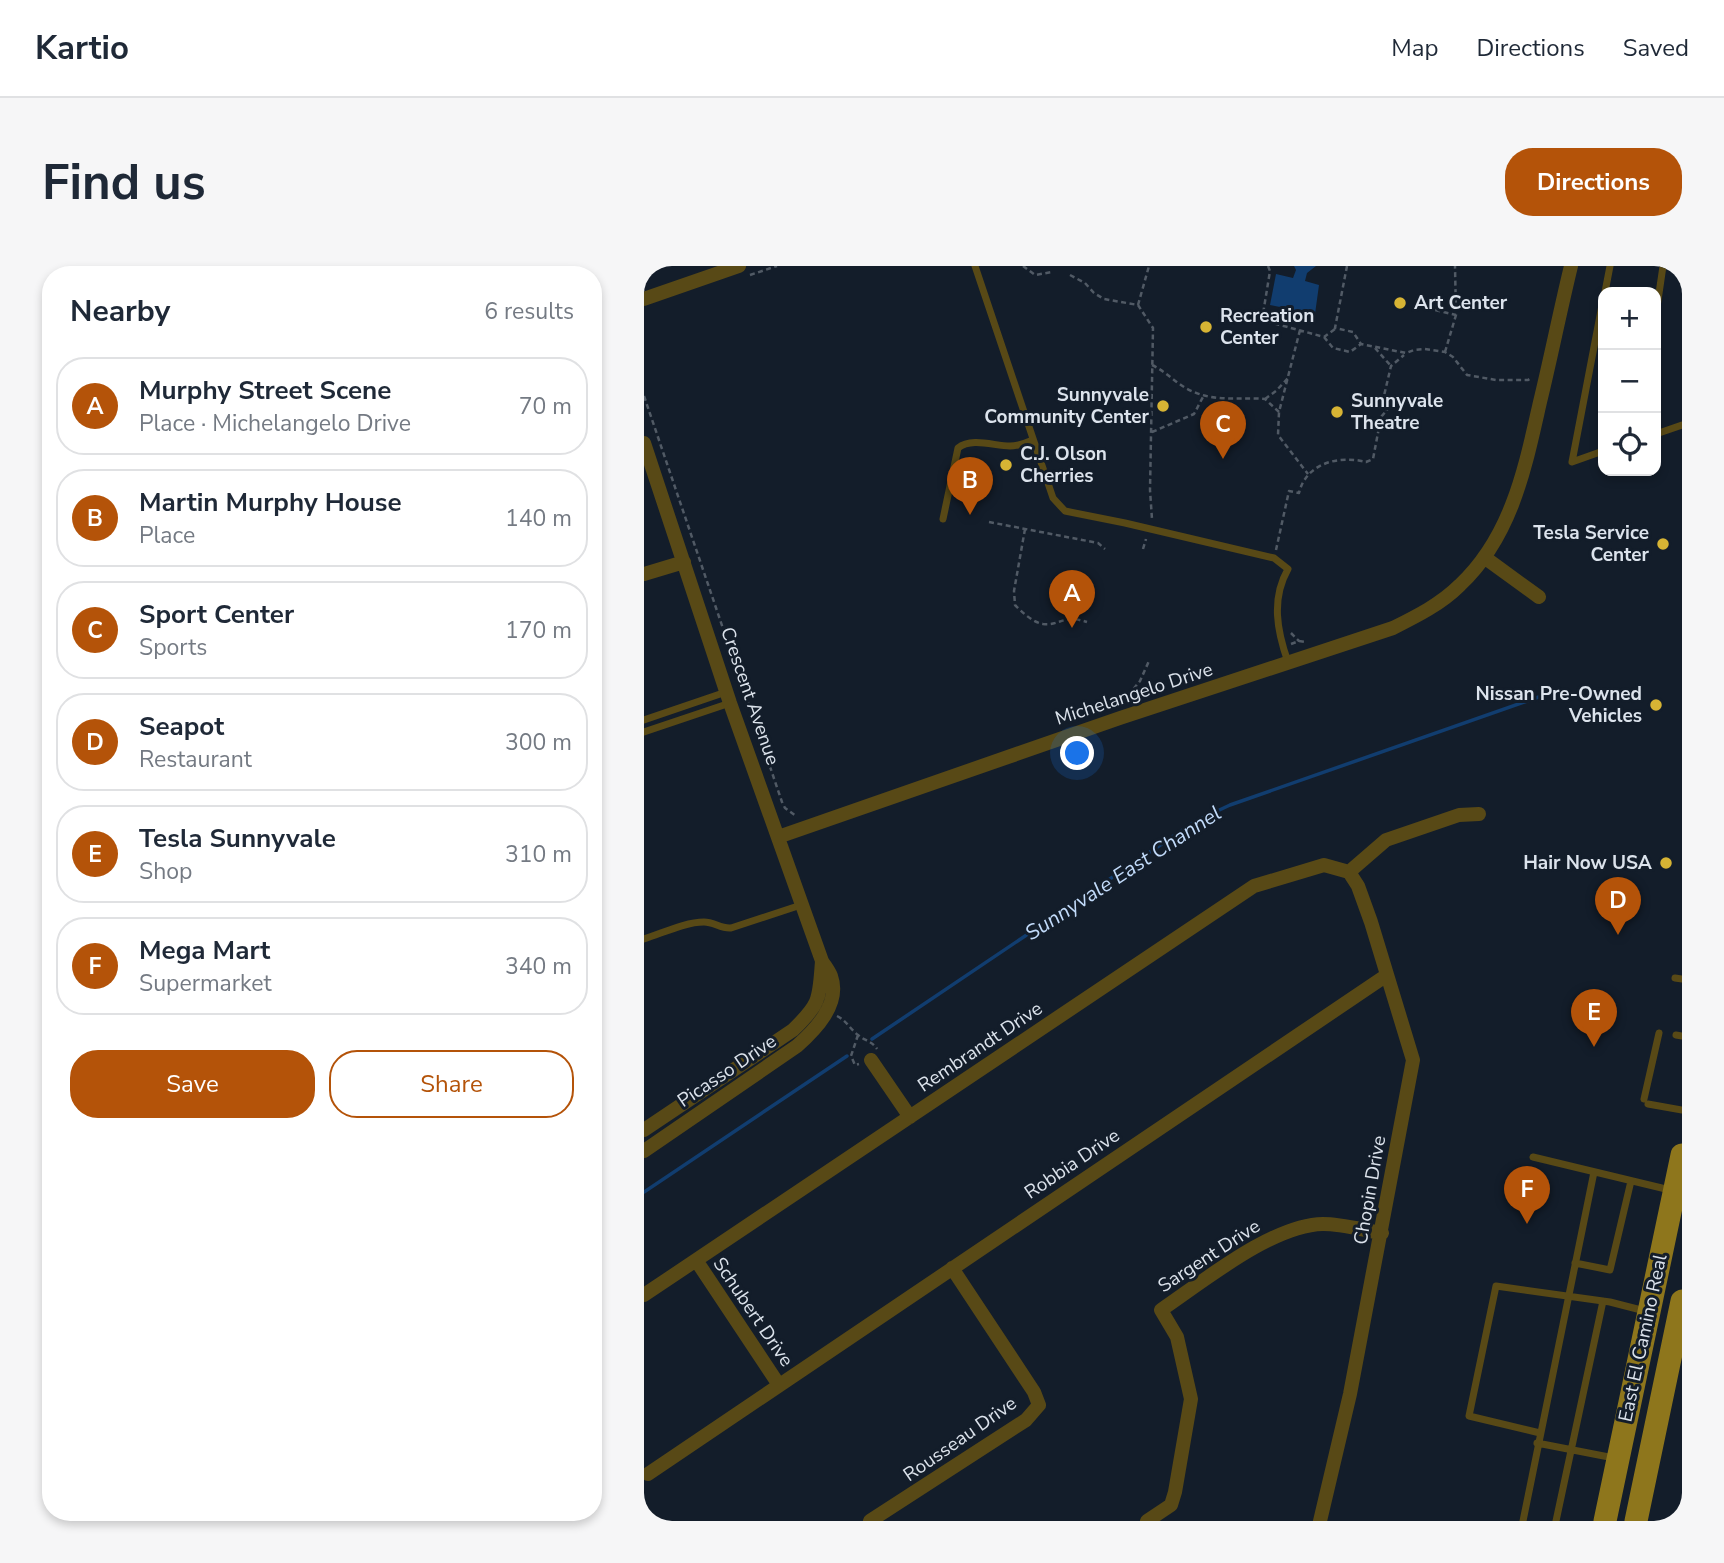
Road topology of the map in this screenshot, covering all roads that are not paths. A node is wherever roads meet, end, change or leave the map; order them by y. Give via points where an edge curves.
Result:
1 (738, 266) edge
2 (975, 266) edge
3 (1571, 266) edge
4 (1610, 266) edge
5 (1664, 266) edge
6 (1606, 287) edge
7 (1660, 287) edge
8 (644, 299) edge
9 (1598, 326) edge
10 (1682, 425) edge
11 (1661, 432) edge
12 (1033, 439) junction
13 (644, 443) edge
14 (1598, 453) edge
15 (943, 519) dead end
16 (1484, 557) junction
17 (684, 562) junction
18 (644, 574) edge
19 (1539, 597) dead end
20 (1288, 663) junction
21 (729, 697) junction
22 (644, 720) edge
23 (644, 732) edge
24 (1479, 814) dead end
25 (778, 837) junction
26 (1349, 872) junction
27 (802, 905) junction
28 (644, 939) edge
29 (1387, 975) junction
30 (819, 1013) junction
31 (1659, 1033) dead end
32 (871, 1060) road end
33 (1682, 1110) edge
34 (910, 1117) junction
35 (644, 1129) edge
36 (644, 1151) edge
37 (1682, 1155) edge
38 (1533, 1157) dead end
39 (1594, 1172) junction
40 (1631, 1181) junction
41 (1674, 1191) junction
42 (1682, 1223) edge
43 (1382, 1233) junction
44 (696, 1260) junction
45 (1575, 1263) junction
46 (952, 1268) junction
47 (644, 1295) edge
48 (1568, 1296) junction
49 (1604, 1301) junction
50 (1682, 1305) edge
51 (1649, 1312) junction
52 (779, 1385) junction
53 (1540, 1433) junction
54 (1537, 1443) junction
55 (1652, 1446) junction
56 (1570, 1449) junction
57 (1618, 1458) junction
58 (648, 1474) dead end
59 (870, 1521) edge
60 (1147, 1521) edge
61 (1320, 1521) edge
62 (1523, 1521) edge
63 (1556, 1521) edge
64 (1605, 1521) edge
65 (1636, 1521) edge

1 - 8 street
2 - 12 lane
3 - 16 street, Michelangelo Drive via 1525,468 1512,509
4 - 6 lane
5 - 7 lane
9 - 14 lane via 1572,462
10 - 11 lane
12 - 15 lane via 1019,445 980,443 958,448
12 - 20 lane via 1053,498 1065,511 1273,558 1288,569 1276,608
13 - 17 street, Crescent Avenue
16 - 19 street
16 - 20 street, Michelangelo Drive via 1460,585 1430,609 1393,628
17 - 18 street
17 - 21 street, Crescent Avenue
20 - 25 street, Michelangelo Drive
21 - 22 lane
21 - 23 lane
21 - 25 street, Crescent Avenue
24 - 26 street via 1459,815 1386,839
25 - 27 street, Crescent Avenue
26 - 29 street, Chopin Drive via 1359,886
26 - 34 street, Rembrandt Drive via 1324,864 1254,886
27 - 28 lane via 731,928 722,929 709,921
27 - 30 street, Crescent Avenue via 822,961
29 - 43 street, Chopin Drive via 1413,1060
29 - 46 street, Robbia Drive
30 - 35 street, Picasso Drive
30 - 36 street, Picasso Drive via 812,1033 797,1046
31 - 33 lane via 1646,1101
32 - 34 street
34 - 44 street, Rembrandt Drive
37 - 41 main road, East El Camino Real
38 - 39 lane
39 - 40 lane
39 - 45 lane
40 - 41 lane
40 - 45 lane via 1610,1270
41 - 51 main road, East El Camino Real
42 - 50 main road via 1670,1284 1673,1300
43 - 60 street, Sargent Drive via 1323,1224 1291,1229 1263,1242 1161,1310 1177,1337 1191,1399 1171,1505
43 - 61 street, Chopin Drive
44 - 47 street, Rembrandt Drive
44 - 52 street, Schubert Drive
45 - 48 lane
46 - 52 street, Robbia Drive
46 - 59 street, Rousseau Drive via 1034,1392 1038,1405 1026,1420
48 - 49 lane
48 - 53 lane
48 - 53 lane via 1496,1286 1469,1416
49 - 51 lane
49 - 56 lane
50 - 55 main road, East El Camino Real
51 - 55 main road via 1660,1322 1663,1340 1647,1417
51 - 57 main road, East El Camino Real
52 - 58 street, Robbia Drive
53 - 54 lane
54 - 56 lane
54 - 62 lane
55 - 65 main road, East El Camino Real
56 - 57 lane
56 - 63 lane
57 - 64 main road, East El Camino Real

